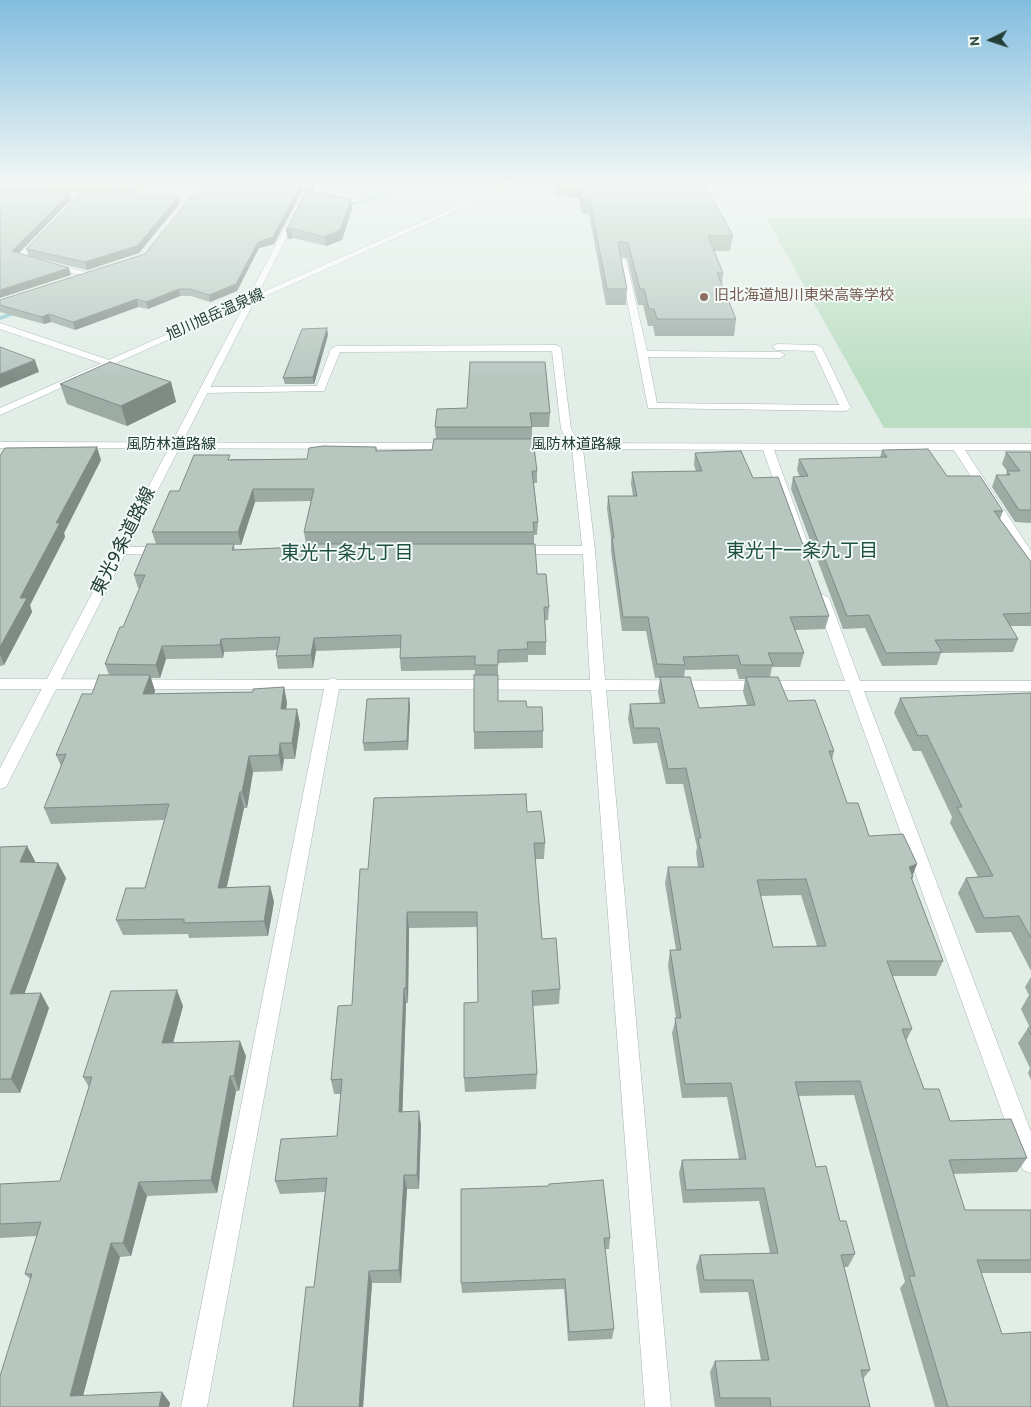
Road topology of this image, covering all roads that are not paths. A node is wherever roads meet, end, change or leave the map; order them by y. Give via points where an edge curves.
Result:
1 (29, 249) edge
2 (278, 249) edge
3 (367, 249) edge
4 (622, 260) edge
5 (96, 272) edge
6 (87, 275) junction
7 (70, 280) edge
8 (251, 300) junction
9 (0, 326) edge
10 (643, 354) junction
11 (109, 363) junction
12 (204, 390) junction
13 (0, 412) edge
14 (0, 445) edge
15 (175, 446) junction
16 (459, 446) edge
17 (508, 446) edge
18 (577, 446) junction
19 (767, 446) junction
20 (957, 446) junction
21 (1031, 447) edge
22 (499, 550) edge
23 (589, 550) junction
24 (121, 551) junction
25 (181, 551) edge
26 (807, 556) edge
27 (1031, 561) edge
28 (817, 584) edge
29 (333, 683) junction
30 (0, 684) edge
31 (52, 684) junction
32 (598, 685) junction
33 (854, 685) junction
34 (1031, 686) edge
35 (0, 783) edge
36 (1031, 1162) edge
37 (194, 1407) edge
38 (658, 1407) edge

1 - 6 street via 20,258
2 - 8 street, 東光9条道路線
3 - 8 street, 旭川旭岳温泉線
4 - 10 street
5 - 6 street
6 - 7 street
8 - 11 street, 旭川旭岳温泉線
8 - 12 street, 東光9条道路線
9 - 11 street
10 - 10 street via 817,348 846,408 652,406
11 - 13 street, 旭川旭岳温泉線
12 - 15 street, 東光9条道路線
12 - 18 street via 321,389 336,349 556,348 566,429
14 - 15 street, 風防林道路線
15 - 16 street, 風防林道路線
15 - 24 street, 東光9条道路線
17 - 18 street, 風防林道路線
18 - 19 street, 風防林道路線
18 - 23 street
19 - 20 street, 風防林道路線
19 - 26 street
20 - 21 street, 風防林道路線
20 - 27 street
22 - 23 street
23 - 32 street
24 - 25 street
24 - 31 street, 東光9条道路線
28 - 33 street
29 - 31 street
29 - 32 street
29 - 37 street
30 - 31 street
31 - 35 street, 東光9条道路線
32 - 33 street
32 - 38 street
33 - 34 street
33 - 36 street

